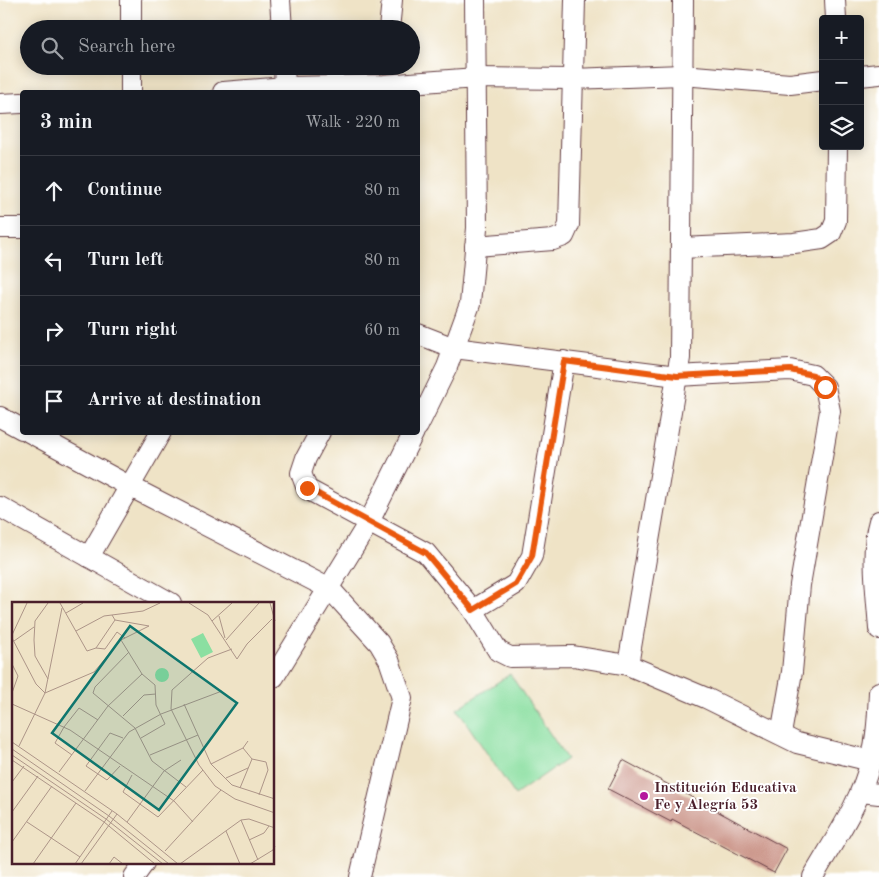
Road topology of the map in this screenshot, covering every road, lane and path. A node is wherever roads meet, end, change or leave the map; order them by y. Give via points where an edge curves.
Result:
1 (131, 0) edge
2 (280, 0) edge
3 (392, 0) edge
4 (475, 0) edge
5 (575, 0) edge
6 (684, 0) edge
7 (835, 0) edge
8 (836, 15) edge
9 (131, 20) edge
10 (281, 20) edge
11 (390, 20) edge
12 (879, 74) edge
13 (131, 75) edge
14 (284, 75) edge
15 (682, 75) junction
16 (385, 76) edge
17 (864, 76) edge
18 (476, 78) junction
19 (572, 79) junction
20 (819, 80) edge
21 (285, 87) junction
22 (131, 90) edge
23 (248, 90) edge
24 (20, 103) edge
25 (0, 104) edge
26 (837, 150) edge
27 (0, 228) edge
28 (20, 228) edge
29 (475, 246) junction
30 (681, 248) junction
31 (420, 335) edge
32 (454, 348) junction
33 (564, 361) junction
34 (677, 376) junction
35 (0, 417) edge
36 (420, 422) edge
37 (20, 428) edge
38 (35, 435) edge
39 (158, 435) edge
40 (318, 435) edge
41 (412, 435) edge
42 (129, 486) junction
43 (0, 507) edge
44 (879, 521) edge
45 (369, 522) junction
46 (89, 557) junction
47 (330, 589) junction
48 (169, 602) edge
49 (473, 610) junction
50 (879, 629) edge
51 (628, 665) junction
52 (276, 668) edge
53 (879, 692) edge
54 (781, 734) junction
55 (871, 761) junction
56 (870, 793) edge
57 (143, 864) edge
58 (134, 877) edge
59 (360, 877) edge
60 (813, 877) edge

1 - 9 street
2 - 10 street
3 - 11 street
4 - 18 street
5 - 19 street
6 - 15 street
7 - 8 street
12 - 17 street
13 - 22 street
14 - 21 street
15 - 19 street
15 - 20 street via 790,84
15 - 30 street
16 - 18 street
16 - 21 street
18 - 19 street
18 - 29 street
19 - 29 street via 569,225 564,236 553,240
21 - 23 street
24 - 25 street
26 - 30 street via 836,221 831,233 822,239 794,244
27 - 28 street
29 - 32 street via 470,304
30 - 34 street
31 - 32 street
32 - 33 street
32 - 36 street
33 - 34 street
33 - 49 street via 532,556 516,584
34 - 51 street
34 - 54 street via 790,370 813,375 825,387 830,411 800,585 792,672
35 - 37 street
38 - 42 street
39 - 42 street
40 - 45 street via 301,473 307,488
41 - 45 street
42 - 46 street
42 - 47 street
43 - 46 street
44 - 50 street via 875,575
45 - 47 street
45 - 49 street via 426,553
46 - 48 street
47 - 52 street
47 - 59 street via 390,660 402,698
49 - 51 street via 498,651 510,658 573,656
51 - 54 street
53 - 55 street
54 - 55 street via 797,743
55 - 56 street
56 - 60 street
57 - 58 street

